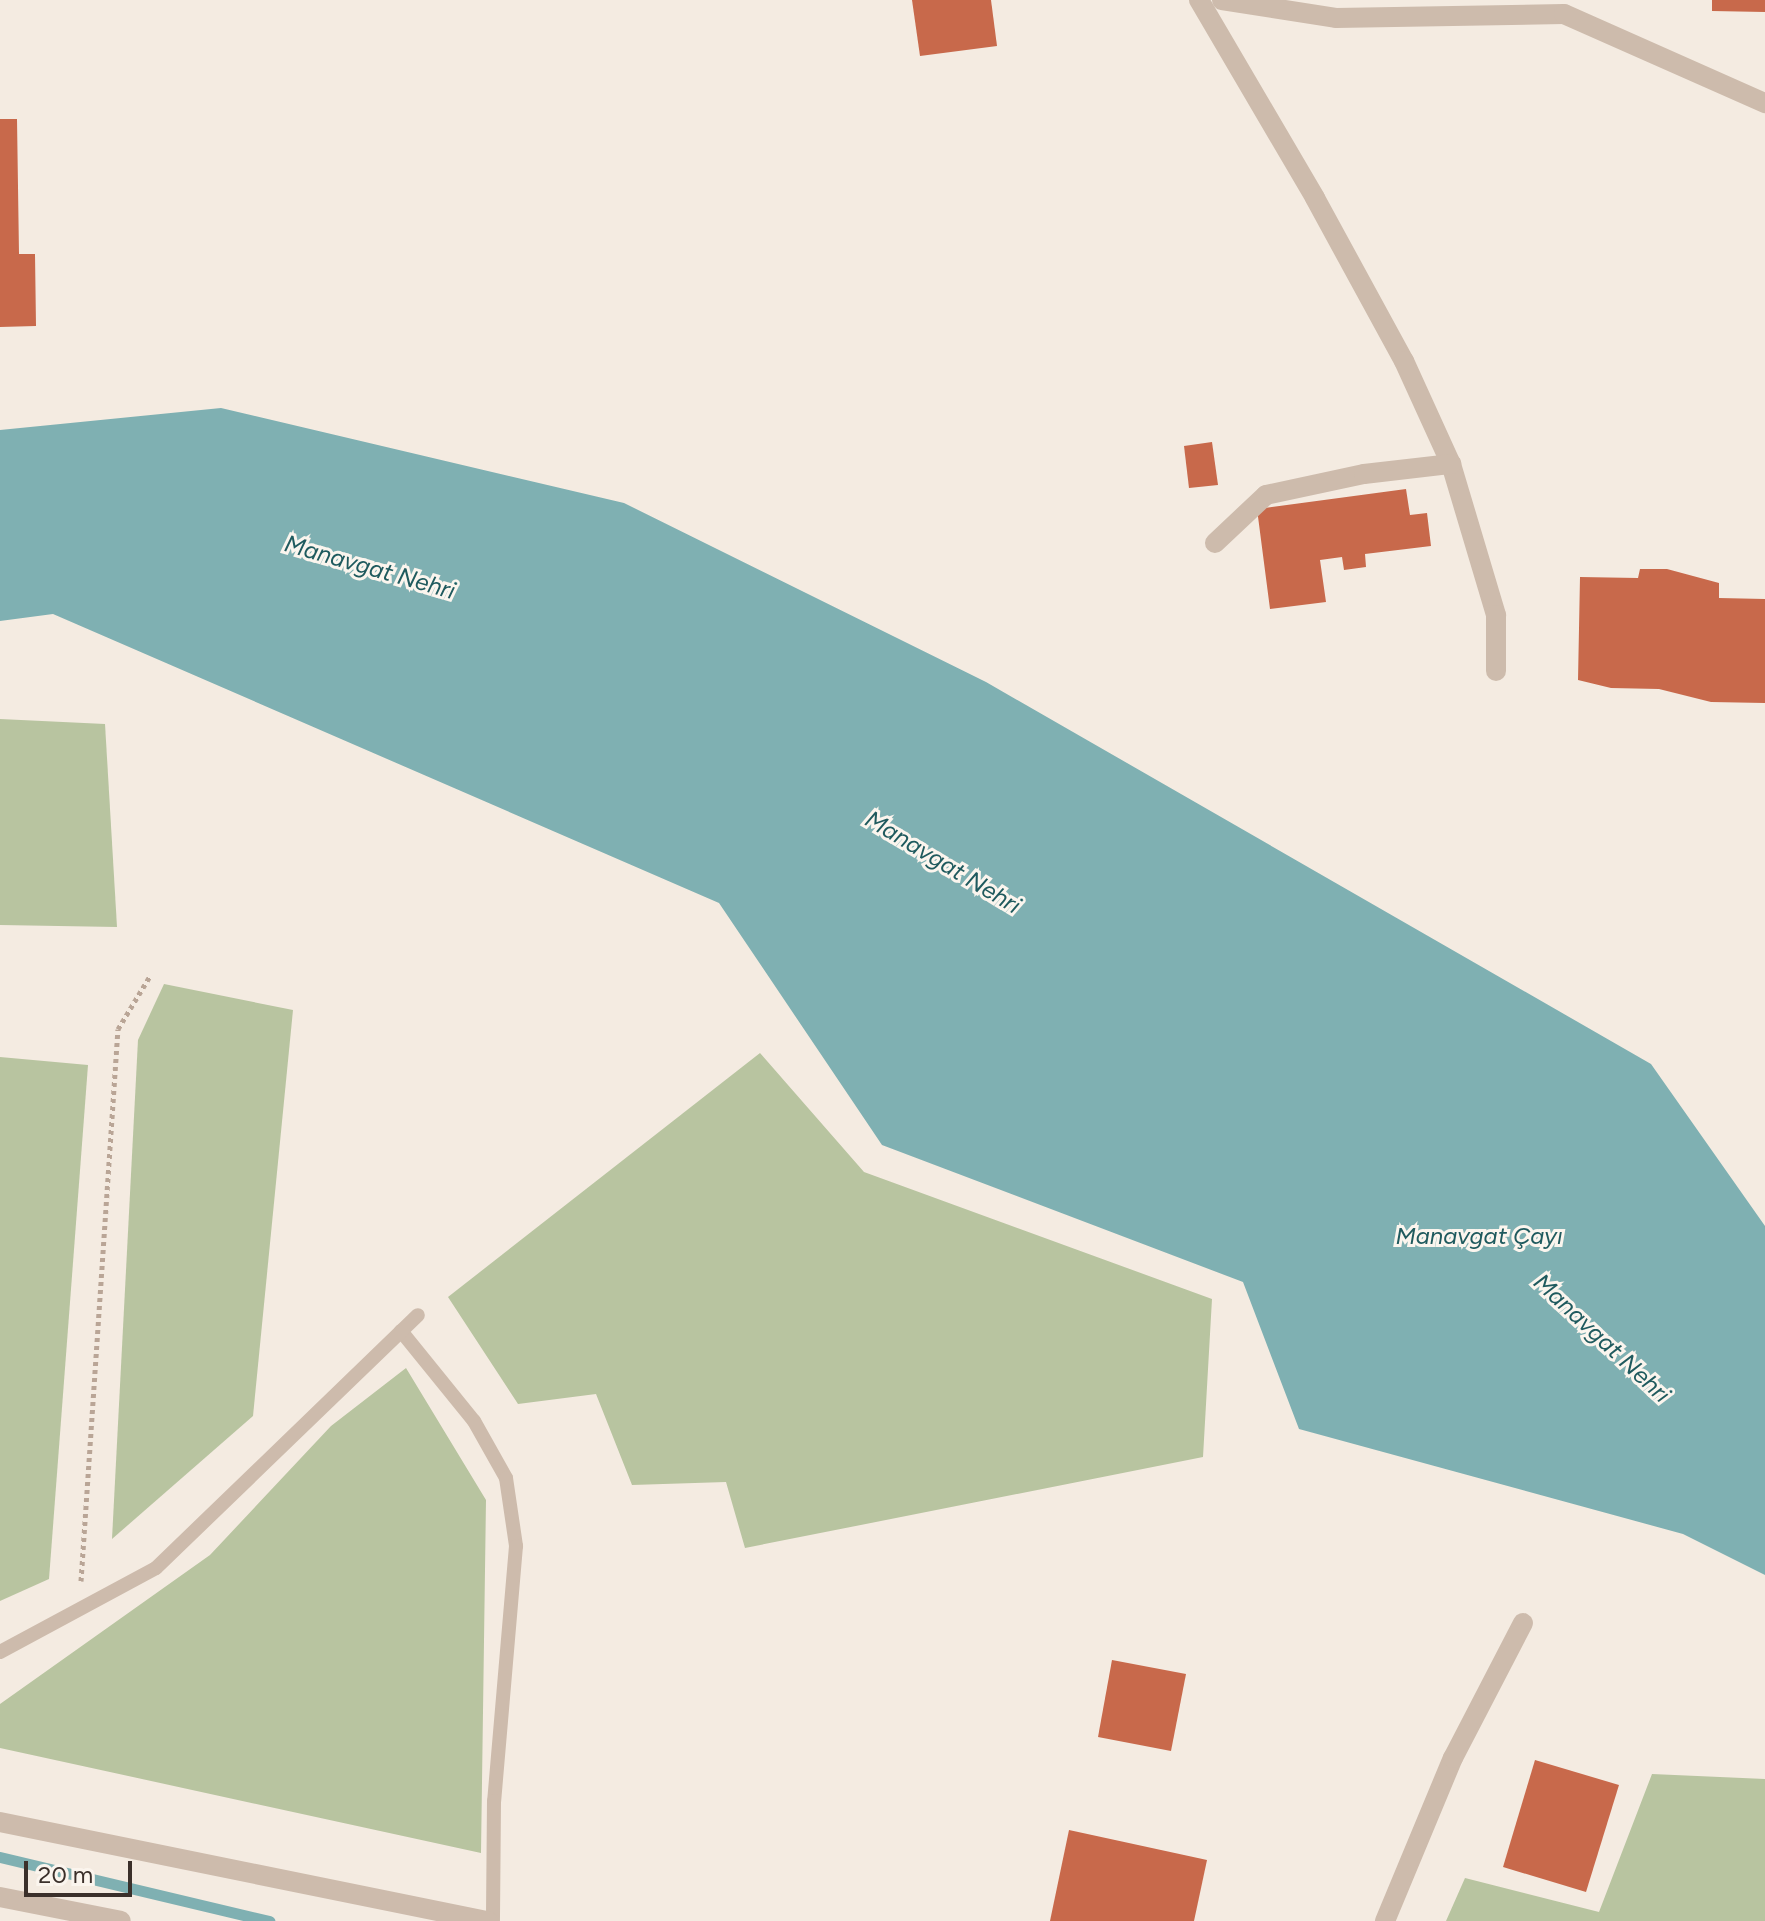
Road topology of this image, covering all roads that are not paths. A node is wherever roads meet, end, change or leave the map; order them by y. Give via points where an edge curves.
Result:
1 (1199, 0) edge
2 (1222, 0) edge
3 (1765, 103) edge
4 (1451, 464) junction
5 (1215, 543) dead end
6 (1496, 671) dead end
7 (418, 1315) dead end
8 (401, 1331) junction
9 (1523, 1623) dead end
10 (0, 1652) edge
11 (0, 1822) edge
12 (0, 1897) edge
13 (121, 1921) edge
14 (490, 1921) edge
15 (1385, 1921) edge

1 - 4 street via 1404,361
2 - 3 street via 1336,18 1564,14
4 - 5 street via 1364,474 1266,495
4 - 6 street via 1496,615
7 - 8 lane
8 - 10 lane via 156,1568
8 - 14 lane via 474,1421 506,1478 516,1546 494,1801
9 - 15 street via 1453,1758
11 - 14 street
12 - 13 street

